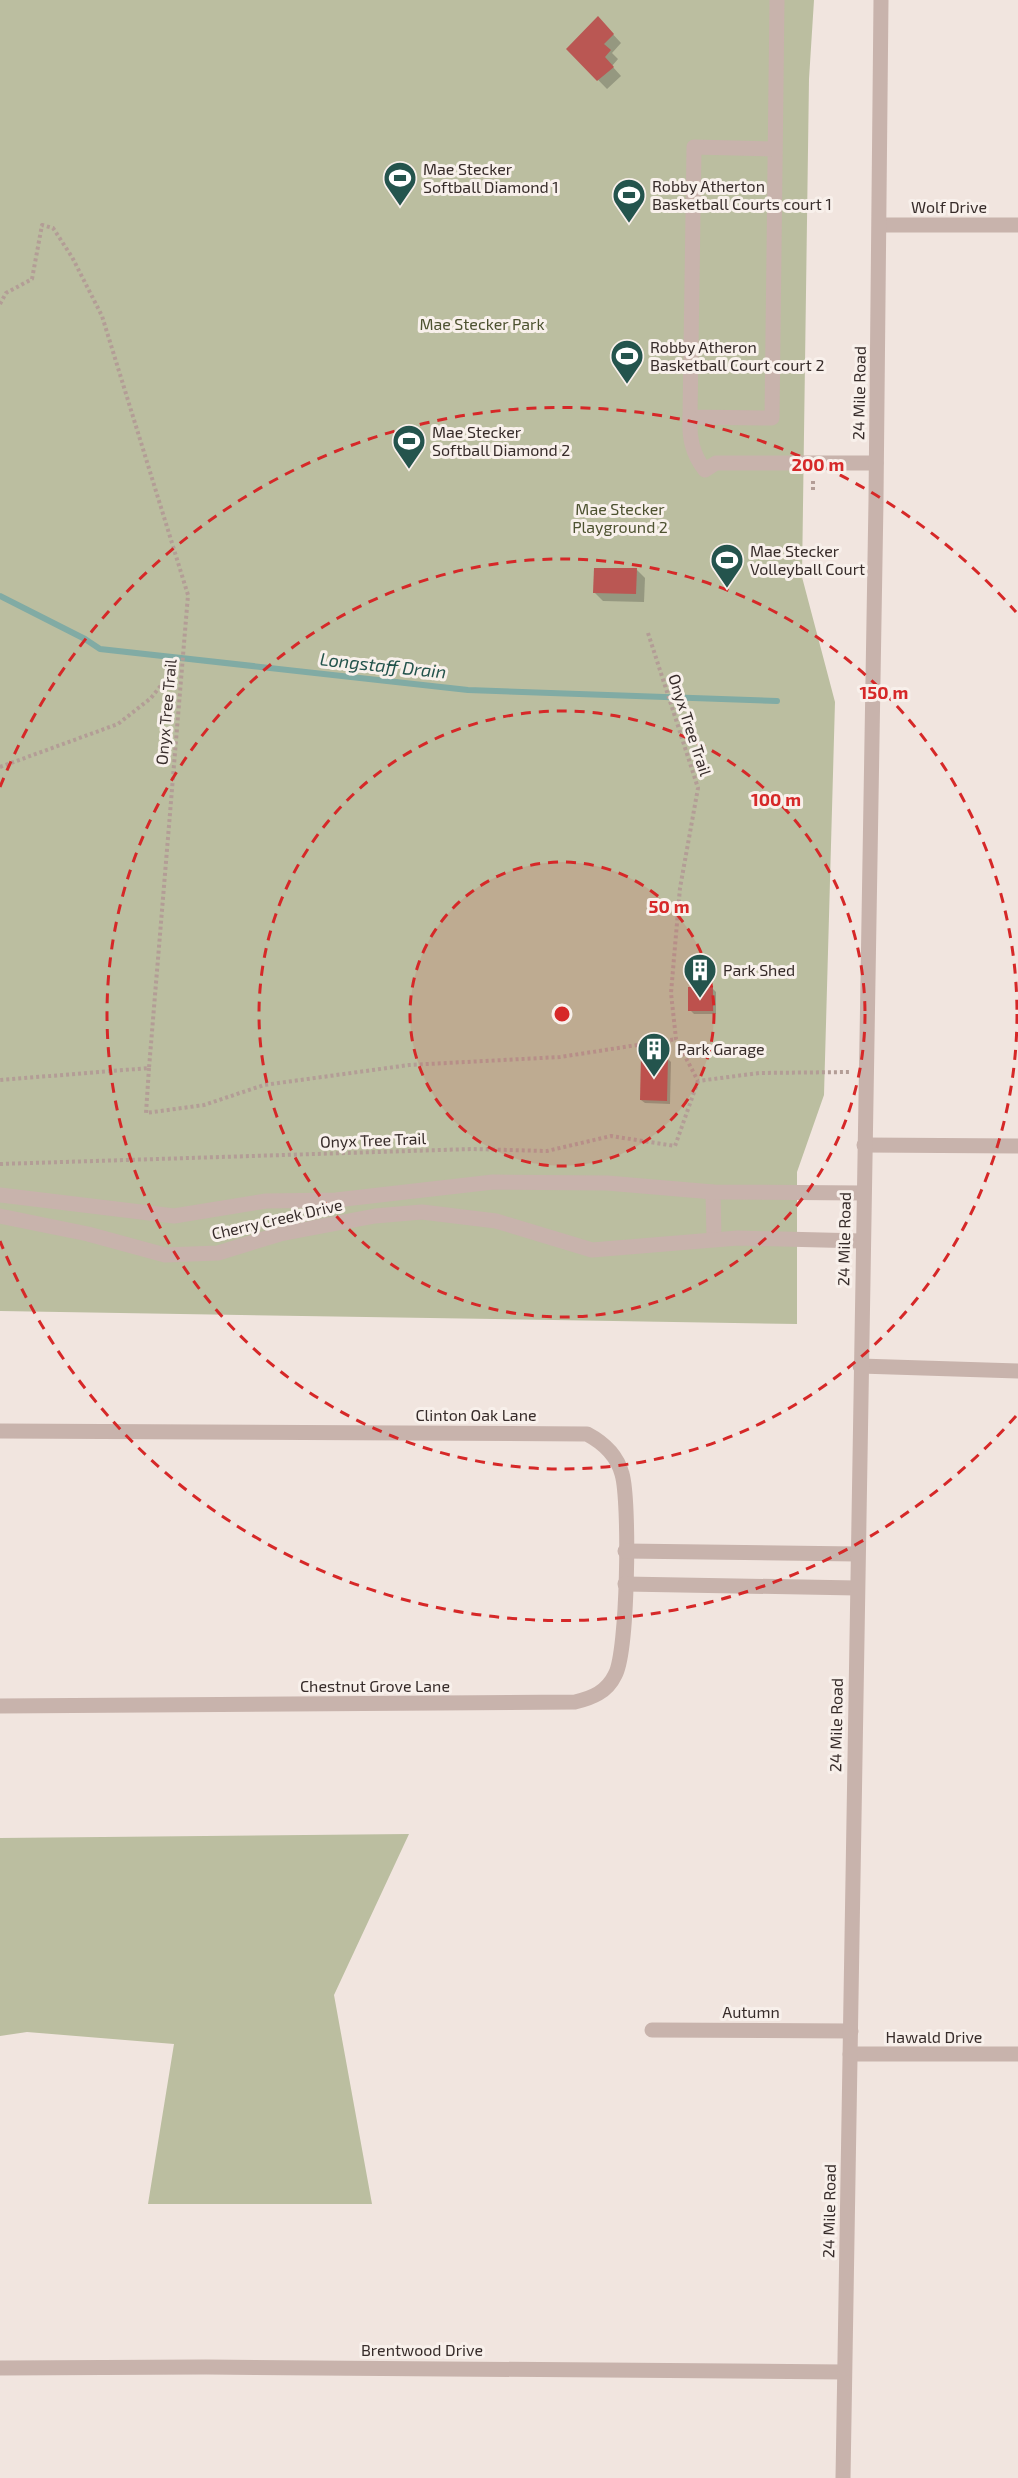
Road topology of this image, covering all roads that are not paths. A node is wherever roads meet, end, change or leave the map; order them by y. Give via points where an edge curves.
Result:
1 (777, 0) edge
2 (881, 0) edge
3 (775, 149) junction
4 (880, 225) junction
5 (1018, 225) edge
6 (690, 417) junction
7 (876, 464) junction
8 (864, 1145) junction
9 (1018, 1146) edge
10 (713, 1192) junction
11 (863, 1193) junction
12 (0, 1195) edge
13 (384, 1195) junction
14 (386, 1215) junction
15 (0, 1216) edge
16 (714, 1239) junction
17 (862, 1241) junction
18 (860, 1366) junction
19 (1018, 1371) edge
20 (0, 1431) edge
21 (625, 1551) junction
22 (857, 1554) junction
23 (625, 1584) junction
24 (857, 1588) junction
25 (0, 1706) edge
26 (652, 2030) dead end
27 (851, 2031) junction
28 (850, 2054) junction
29 (1018, 2054) edge
30 (0, 2368) edge
31 (844, 2372) junction
32 (843, 2478) edge

1 - 3 street
2 - 4 street, 24 Mile Road
3 - 6 street via 772,418
3 - 6 street via 694,147
4 - 5 street, Wolf Drive
4 - 7 street, 24 Mile Road
6 - 7 street via 692,445 705,470 716,463
7 - 8 street, 24 Mile Road
8 - 9 street
8 - 11 street, 24 Mile Road
10 - 11 street, Cherry Creek Drive
10 - 13 street, Cherry Creek Drive via 607,1183 493,1182
10 - 16 street
11 - 17 street, 24 Mile Road
12 - 13 street, Cherry Creek Drive via 174,1216 266,1201
13 - 14 street
14 - 15 street, Cherry Creek Drive via 280,1234 218,1253 165,1255
14 - 16 street, Cherry Creek Drive via 422,1212 496,1221 592,1250
16 - 17 street, Cherry Creek Drive
17 - 18 street, 24 Mile Road
18 - 19 street
18 - 22 street, 24 Mile Road
20 - 21 street, Clinton Oak Lane via 587,1434 610,1450 623,1476
21 - 22 street
21 - 23 street, Chestnut Grove Lane
22 - 24 street, 24 Mile Road
23 - 24 street
23 - 25 street, Chestnut Grove Lane via 624,1642 616,1675 600,1694 575,1702
24 - 27 street, 24 Mile Road
26 - 27 street, Autumn
27 - 28 street, 24 Mile Road
28 - 29 street, Hawald Drive
28 - 31 street, 24 Mile Road
30 - 31 street, Brentwood Drive
31 - 32 street, 24 Mile Road

